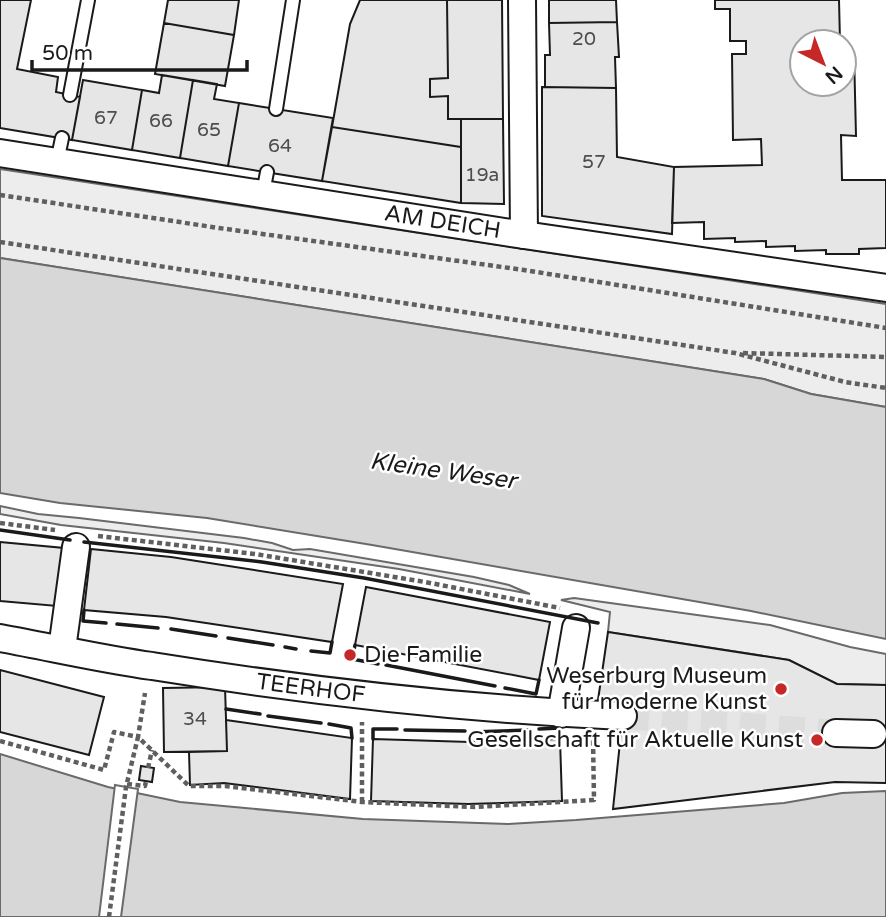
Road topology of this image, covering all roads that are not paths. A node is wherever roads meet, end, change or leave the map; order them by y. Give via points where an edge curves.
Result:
1 (88, 0) edge
2 (293, 0) edge
3 (522, 0) edge
4 (70, 95) dead end
5 (276, 109) dead end
6 (0, 153) edge
7 (524, 235) junction
8 (886, 288) edge
9 (76, 538) road end
10 (569, 618) road end
11 (0, 638) edge
12 (62, 649) junction
13 (561, 714) junction
14 (623, 716) tunnel mouth
15 (836, 733) tunnel mouth
16 (873, 734) dead end

1 - 4 lane
2 - 5 lane
3 - 7 street
6 - 7 street, AM DEICH via 60,150 265,183
7 - 8 street, AM DEICH
9 - 12 street
10 - 13 street
11 - 12 street, TEERHOF
12 - 13 street, TEERHOF via 362,696
13 - 14 street, TEERHOF
15 - 16 street

